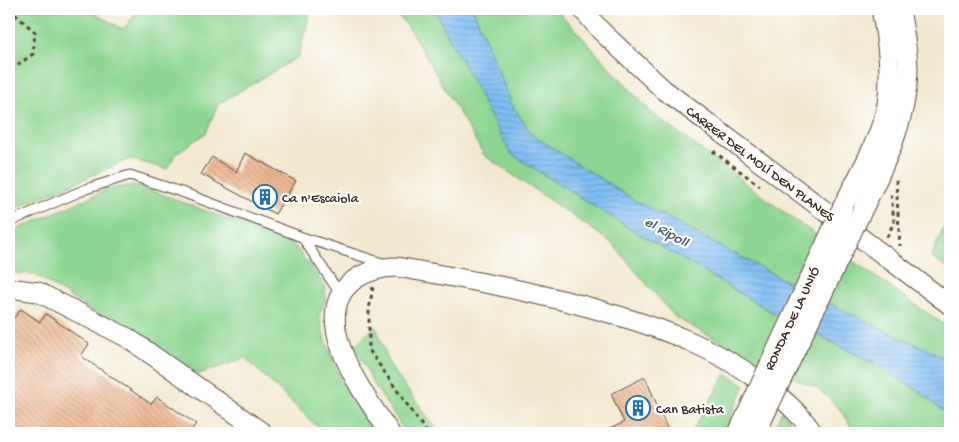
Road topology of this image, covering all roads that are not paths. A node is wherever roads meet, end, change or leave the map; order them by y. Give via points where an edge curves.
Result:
1 (582, 9) edge
2 (881, 9) edge
3 (900, 9) edge
4 (9, 222) edge
5 (302, 237) junction
6 (397, 267) junction
7 (9, 288) edge
8 (341, 294) junction
9 (950, 305) edge
10 (263, 433) edge
11 (390, 433) edge
12 (738, 433) edge
13 (756, 433) edge
14 (813, 433) edge

1 - 9 street, CARRER DEL MOLÍ DEN PLANES via 663,89
2 - 12 street, RONDA DE LA UNIÓ, bridge via 889,66 880,129
3 - 13 street, RONDA DE LA UNIÓ, bridge via 908,68 906,96 894,143
4 - 5 lane via 86,189 130,175
5 - 6 lane
5 - 8 lane
6 - 8 street via 373,270 348,285
6 - 14 street via 501,286 590,307 664,330 703,347 750,374 799,413
7 - 10 street via 38,292 128,338
8 - 11 street via 335,316 340,346 356,379

